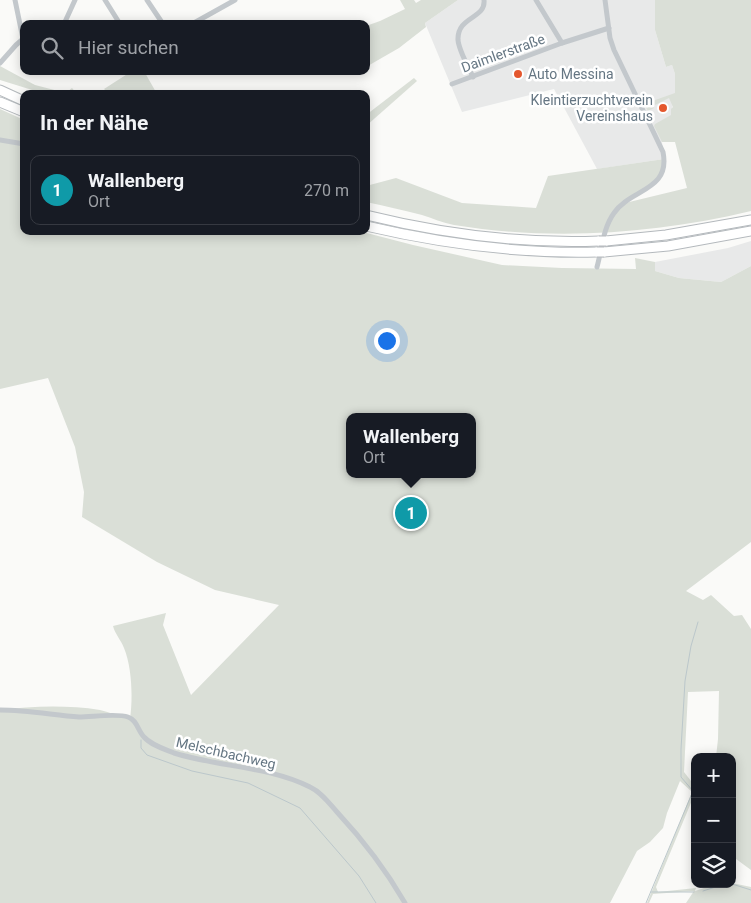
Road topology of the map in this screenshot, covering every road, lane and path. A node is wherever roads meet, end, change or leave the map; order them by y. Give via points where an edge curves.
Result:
1 (15, 0) edge
2 (75, 0) edge
3 (104, 0) edge
4 (147, 0) edge
5 (235, 0) edge
6 (484, 0) edge
7 (536, 0) edge
8 (605, 0) edge
9 (66, 20) edge
10 (117, 20) edge
11 (160, 20) edge
12 (199, 20) edge
13 (20, 24) edge
14 (609, 28) junction
15 (20, 42) edge
16 (562, 43) junction
17 (0, 63) edge
18 (473, 77) junction
19 (452, 84) dead end
20 (0, 90) edge
21 (20, 99) edge
22 (0, 102) edge
23 (20, 110) edge
24 (0, 140) edge
25 (20, 143) edge
26 (370, 216) edge
27 (751, 220) edge
28 (370, 227) edge
29 (751, 231) edge
30 (597, 268) dead end
31 (0, 710) edge
32 (405, 903) edge

1 - 13 street
2 - 9 street
3 - 10 street
4 - 11 street
5 - 12 street
6 - 18 street via 481,11 462,24 459,31 458,42
7 - 16 street
8 - 14 street
14 - 16 street, Daimlerstraße
14 - 30 street via 614,50 664,159 658,180 624,202 612,215
15 - 17 street
16 - 18 street, Daimlerstraße
18 - 19 street, Daimlerstraße
20 - 21 highway
22 - 23 highway
24 - 25 street
26 - 27 highway via 496,239 567,242 666,235
28 - 29 highway via 450,243 539,252 601,252 668,246
31 - 32 street, Melschbachweg via 81,717 126,716 135,721 144,737 165,750 269,773 311,787 358,835

